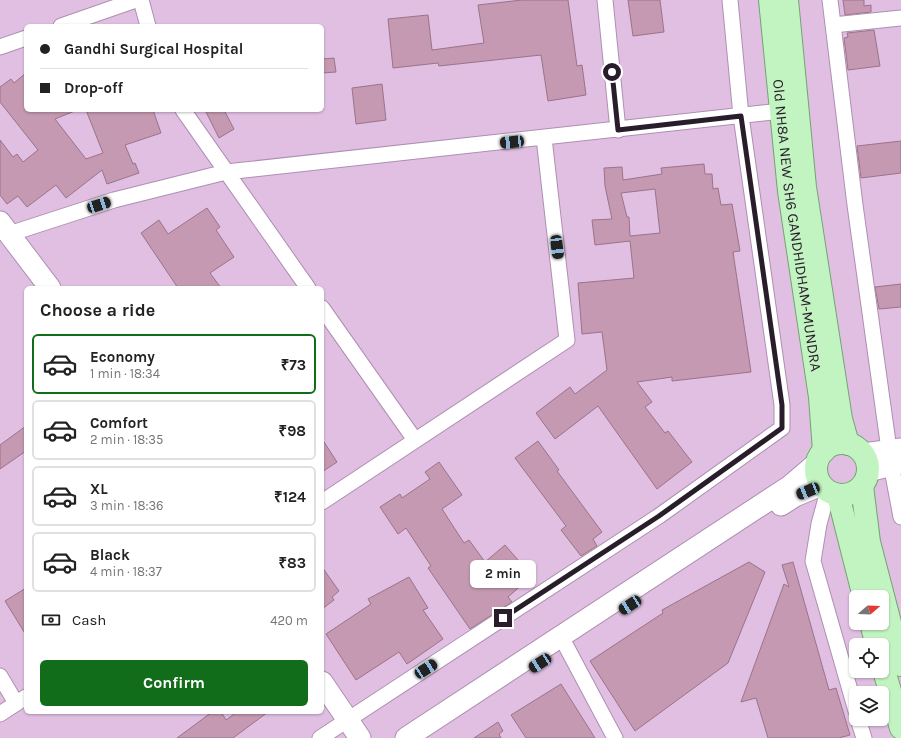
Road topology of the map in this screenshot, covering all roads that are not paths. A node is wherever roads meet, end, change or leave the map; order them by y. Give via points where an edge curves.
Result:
1 (136, 0) edge
2 (141, 0) edge
3 (605, 0) edge
4 (730, 0) edge
5 (770, 0) edge
6 (787, 0) edge
7 (830, 0) edge
8 (901, 18) edge
9 (67, 24) edge
10 (147, 24) edge
11 (833, 26) junction
12 (24, 39) edge
13 (0, 47) edge
14 (183, 112) edge
15 (781, 112) junction
16 (741, 116) junction
17 (618, 130) junction
18 (544, 138) junction
19 (226, 172) junction
20 (4, 228) edge
21 (48, 286) edge
22 (307, 286) edge
23 (324, 311) edge
24 (415, 440) junction
25 (821, 457) junction
26 (896, 457) edge
27 (860, 464) junction
28 (829, 491) junction
29 (324, 501) edge
30 (901, 517) edge
31 (862, 590) edge
32 (566, 646) junction
33 (901, 665) edge
34 (0, 676) edge
35 (886, 678) edge
36 (324, 685) edge
37 (849, 687) edge
38 (21, 700) edge
39 (0, 714) edge
40 (348, 720) junction
41 (860, 726) edge
42 (901, 728) edge
43 (320, 738) edge
44 (360, 738) edge
45 (406, 738) edge
46 (426, 738) edge
47 (615, 738) edge
48 (864, 738) edge

1 - 9 street
2 - 10 street
3 - 17 street
4 - 16 street
5 - 15 main road, Old NH8A NEW SH6 GANDHIDHAM-MUNDRA
6 - 27 main road via 806,188 840,412
7 - 11 street
8 - 11 street
11 - 26 street via 855,205
12 - 13 street
14 - 19 street
15 - 16 street
15 - 25 main road, Old NH8A NEW SH6 GANDHIDHAM-MUNDRA via 789,191 820,396
16 - 17 street
16 - 40 street via 782,405 782,428 659,516
17 - 18 street
18 - 19 street
18 - 24 street via 568,340
19 - 20 street
19 - 22 street
20 - 21 street
23 - 24 street
24 - 29 street
25 - 27 main road via 828,447 837,444
25 - 28 main road via 817,475
25 - 45 street via 790,486
26 - 27 street
26 - 30 street
27 - 28 main road via 857,491 848,495
27 - 33 main road via 870,542
28 - 31 main road
28 - 32 street via 795,496
28 - 37 street via 819,524 813,561
32 - 46 street
32 - 47 street
34 - 38 street
35 - 42 main road
36 - 40 street
38 - 39 street
40 - 43 street
40 - 44 street
41 - 48 street

